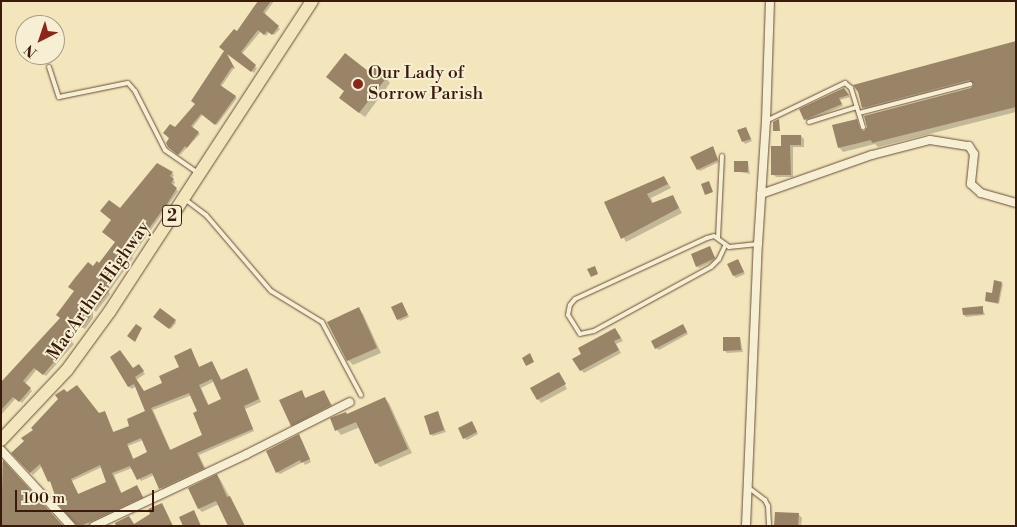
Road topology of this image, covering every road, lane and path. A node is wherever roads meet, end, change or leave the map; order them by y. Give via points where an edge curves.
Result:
1 (312, 1) edge
2 (770, 1) edge
3 (49, 67) dead end
4 (970, 84) dead end
5 (857, 107) junction
6 (859, 113) junction
7 (766, 121) junction
8 (809, 122) dead end
9 (863, 127) dead end
10 (722, 156) dead end
11 (199, 175) junction
12 (761, 194) junction
13 (184, 198) junction
14 (1016, 203) edge
15 (718, 238) junction
16 (758, 244) junction
17 (725, 246) junction
18 (361, 395) dead end
19 (350, 402) dead end
20 (1, 440) edge
21 (1, 450) edge
22 (749, 488) junction
23 (71, 526) edge
24 (94, 526) edge
25 (746, 526) edge
26 (769, 526) edge

1 - 11 highway, MacArthur Highway / 2
2 - 7 street
3 - 11 lane via 59,97 128,83 165,150
4 - 6 lane
5 - 6 lane
5 - 7 lane via 851,88 845,83
5 - 8 lane
6 - 9 lane
7 - 12 street
10 - 15 lane
11 - 13 highway, MacArthur Highway / 2
12 - 14 street via 872,155 938,140 969,146 974,154 971,184 981,193
12 - 16 street
13 - 18 lane via 206,216 271,291 322,322
13 - 20 highway, MacArthur Highway / 2 via 67,370
15 - 17 lane
15 - 17 lane via 707,238 575,299 568,315 577,331 580,334 594,331 677,287 716,263
16 - 17 lane
16 - 22 street
19 - 24 street
21 - 23 street
22 - 25 street
22 - 26 lane via 765,500

